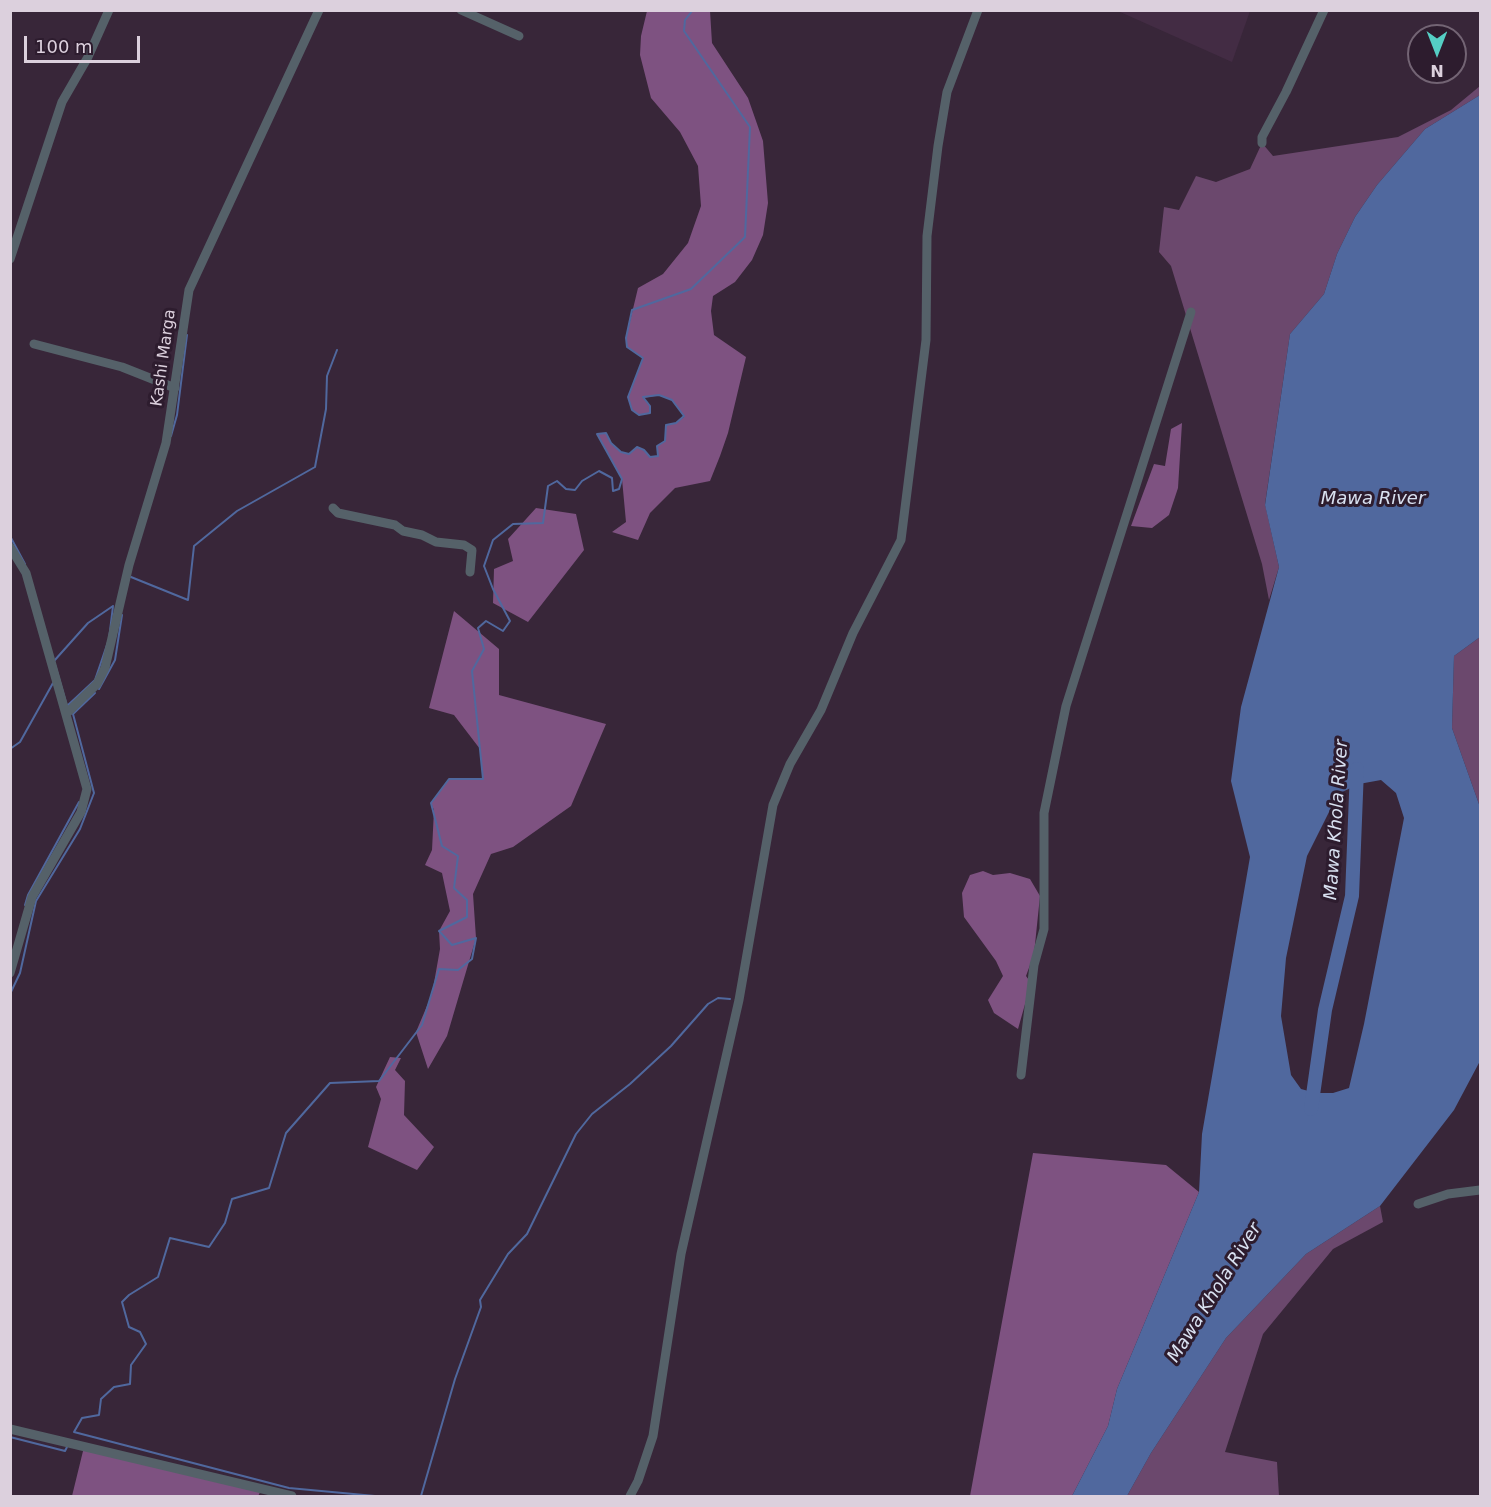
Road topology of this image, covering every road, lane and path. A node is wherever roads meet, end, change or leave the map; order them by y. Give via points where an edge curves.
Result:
1 (109, 10) edge
2 (319, 10) edge
3 (461, 10) edge
4 (978, 10) edge
5 (1324, 10) edge
6 (519, 36) dead end
7 (1262, 143) dead end
8 (10, 259) edge
9 (1191, 312) dead end
10 (34, 345) dead end
11 (175, 388) junction
12 (333, 508) dead end
13 (10, 547) edge
14 (470, 572) dead end
15 (66, 714) junction
16 (10, 973) edge
17 (1021, 1075) dead end
18 (1480, 1190) edge
19 (1418, 1204) dead end
20 (10, 1429) edge
21 (292, 1497) edge
22 (630, 1497) edge

1 - 8 street via 62,102
2 - 11 street, Kashi Marga via 189,290
3 - 6 street
4 - 22 street via 947,92 938,146 927,236 926,340 901,540 773,805 728,1055 681,1254 653,1436
5 - 7 street
9 - 17 street via 1066,706 1044,813 1044,929 1034,965
10 - 11 street via 114,365
11 - 15 street, Kashi Marga via 166,443 129,565 105,668 97,684
12 - 14 street via 338,513 395,525 436,542 464,545 472,550
13 - 15 street via 26,573
15 - 16 street via 87,789 81,812 32,897
18 - 19 street via 1448,1194
20 - 21 street

